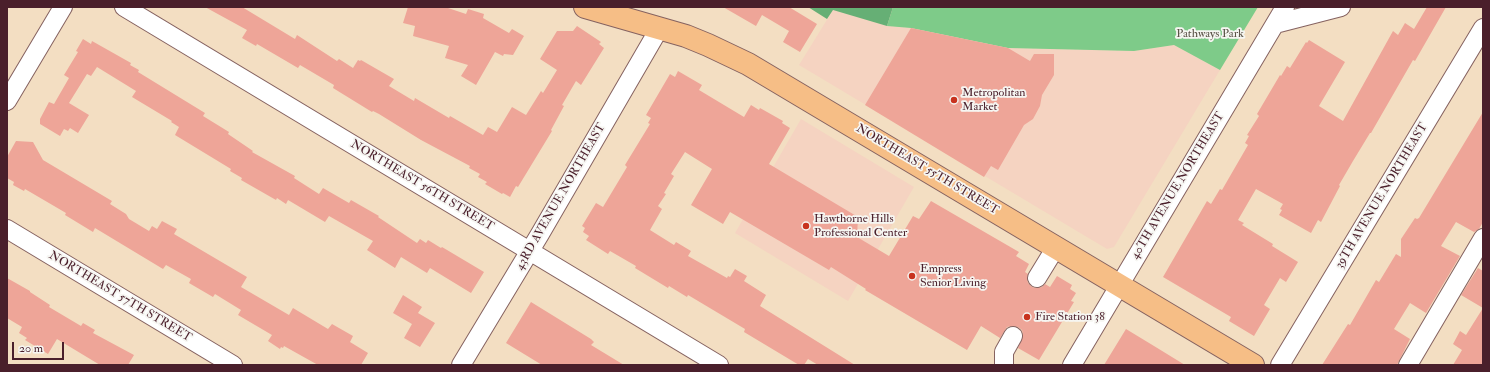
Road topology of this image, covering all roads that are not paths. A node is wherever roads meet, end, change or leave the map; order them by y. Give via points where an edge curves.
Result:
1 (63, 7) edge
2 (124, 7) edge
3 (585, 7) edge
4 (1285, 7) edge
5 (1341, 7) edge
6 (1275, 24) junction
7 (1483, 28) edge
8 (659, 29) junction
9 (7, 101) edge
10 (7, 229) edge
11 (1483, 238) edge
12 (1056, 247) junction
13 (530, 251) junction
14 (1037, 278) dead end
15 (1120, 284) junction
16 (1013, 336) dead end
17 (233, 365) edge
18 (462, 365) edge
19 (719, 365) edge
20 (1004, 365) edge
21 (1072, 365) edge
22 (1253, 365) edge
23 (1280, 365) edge
24 (1408, 365) edge

1 - 9 street
2 - 13 street, NORTHEAST 56TH STREET
3 - 8 main road, NORTHEAST 55TH STREET
4 - 6 street, 40TH AVENUE NORTHEAST
5 - 6 street
6 - 15 street, 40TH AVENUE NORTHEAST
7 - 23 street, 39TH AVENUE NORTHEAST
8 - 12 main road, NORTHEAST 55TH STREET via 686,36 748,64
8 - 13 street, 43RD AVENUE NORTHEAST
10 - 17 street, NORTHEAST 57TH STREET
11 - 24 street
12 - 14 street
12 - 15 main road, NORTHEAST 55TH STREET
13 - 18 street, 43RD AVENUE NORTHEAST
13 - 19 street, NORTHEAST 56TH STREET
15 - 21 street, 40TH AVENUE NORTHEAST
15 - 22 main road, NORTHEAST 55TH STREET
16 - 20 street via 1004,352

